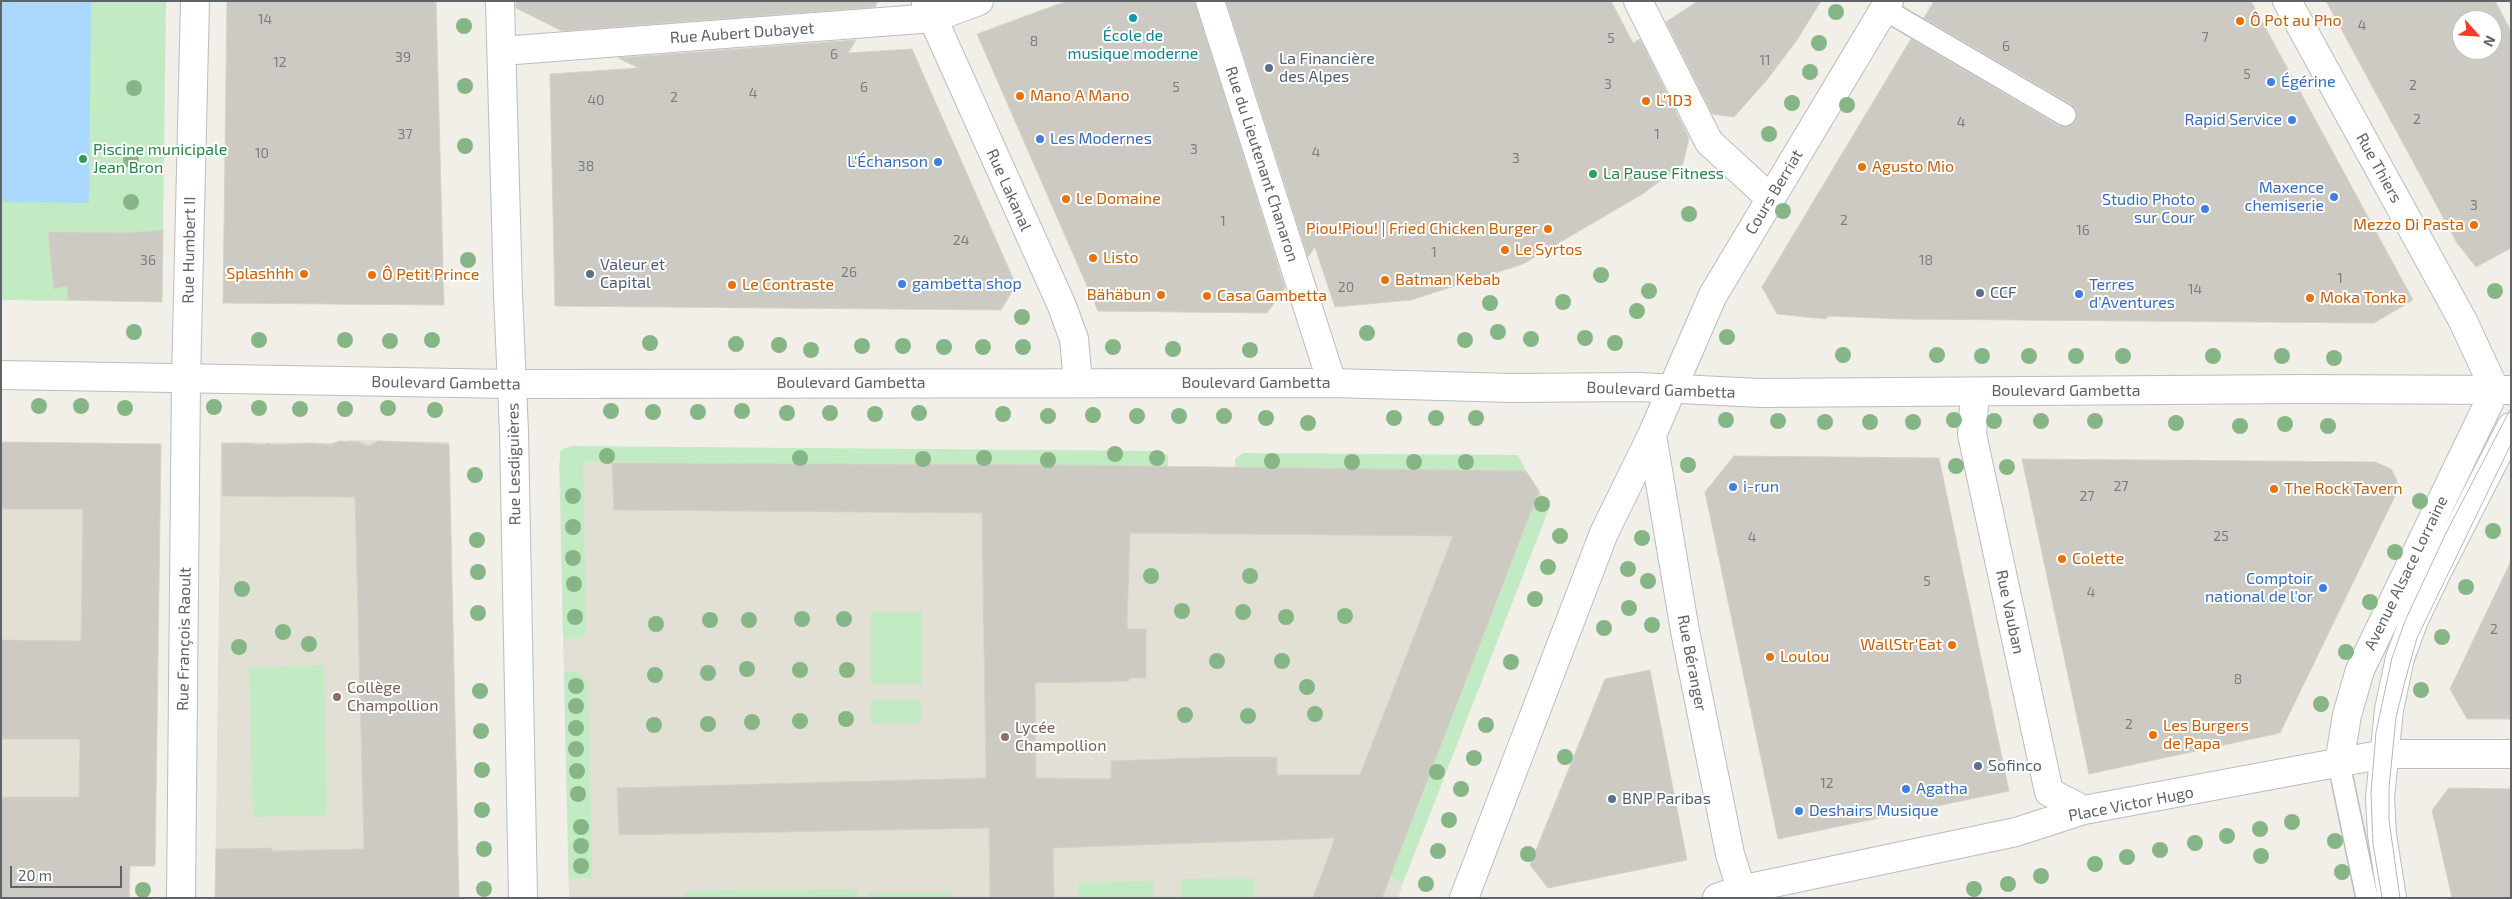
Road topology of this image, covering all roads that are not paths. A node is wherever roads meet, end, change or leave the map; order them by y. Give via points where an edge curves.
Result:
1 (195, 1) edge
2 (500, 1) edge
3 (979, 1) edge
4 (1210, 1) edge
5 (1638, 1) edge
6 (2287, 1) edge
7 (1886, 5) edge
8 (929, 10) edge
9 (502, 52) junction
10 (2065, 115) dead end
11 (1770, 198) junction
12 (1, 375) edge
13 (186, 380) junction
14 (1078, 382) junction
15 (1332, 383) junction
16 (512, 384) junction
17 (1671, 389) junction
18 (2503, 390) edge
19 (1975, 392) junction
20 (2511, 427) edge
21 (1652, 435) junction
22 (2511, 754) edge
23 (2383, 755) junction
24 (2339, 764) junction
25 (2084, 810) junction
26 (1734, 895) edge
27 (181, 898) edge
28 (523, 898) edge
29 (1464, 898) edge
30 (2367, 898) edge
31 (2392, 898) edge

1 - 13 street, Rue Humbert II
2 - 9 street, Rue Lesdiguières
3 - 8 street, Rue Aubert Dubayet
4 - 15 street, Rue du Lieutenant Chanaron
5 - 11 street via 1709,142
6 - 18 street, Rue Thiers
7 - 10 lane
7 - 11 street, Cours Berriat
8 - 9 street, Rue Aubert Dubayet
8 - 14 street, Rue Lakanal via 1065,314 1074,339
9 - 16 street, Rue Lesdiguières
11 - 17 street, Cours Berriat via 1713,295
12 - 13 street, Boulevard Gambetta
13 - 16 street, Boulevard Gambetta
13 - 27 street, Rue François Raoult
14 - 15 street, Boulevard Gambetta
14 - 16 street, Boulevard Gambetta
15 - 17 street, Boulevard Gambetta
16 - 28 street, Rue Lesdiguières
17 - 19 street, Boulevard Gambetta via 1760,394
17 - 21 street, Cours Berriat
18 - 19 street, Boulevard Gambetta
18 - 24 street, Avenue Alsace Lorraine via 2360,670 2347,715
19 - 25 street, Rue Vauban via 1972,434 2049,792
20 - 23 street, Avenue Alsace Lorraine via 2414,620 2398,667
21 - 26 street, Rue Béranger via 1685,631 1730,854
21 - 29 street, Cours Berriat via 1604,533
22 - 23 street, Place Victor Hugo
23 - 24 street, Place Victor Hugo
23 - 31 street via 2382,835
24 - 25 street, Place Victor Hugo
24 - 30 lane
25 - 26 street, Place Victor Hugo via 2016,832

